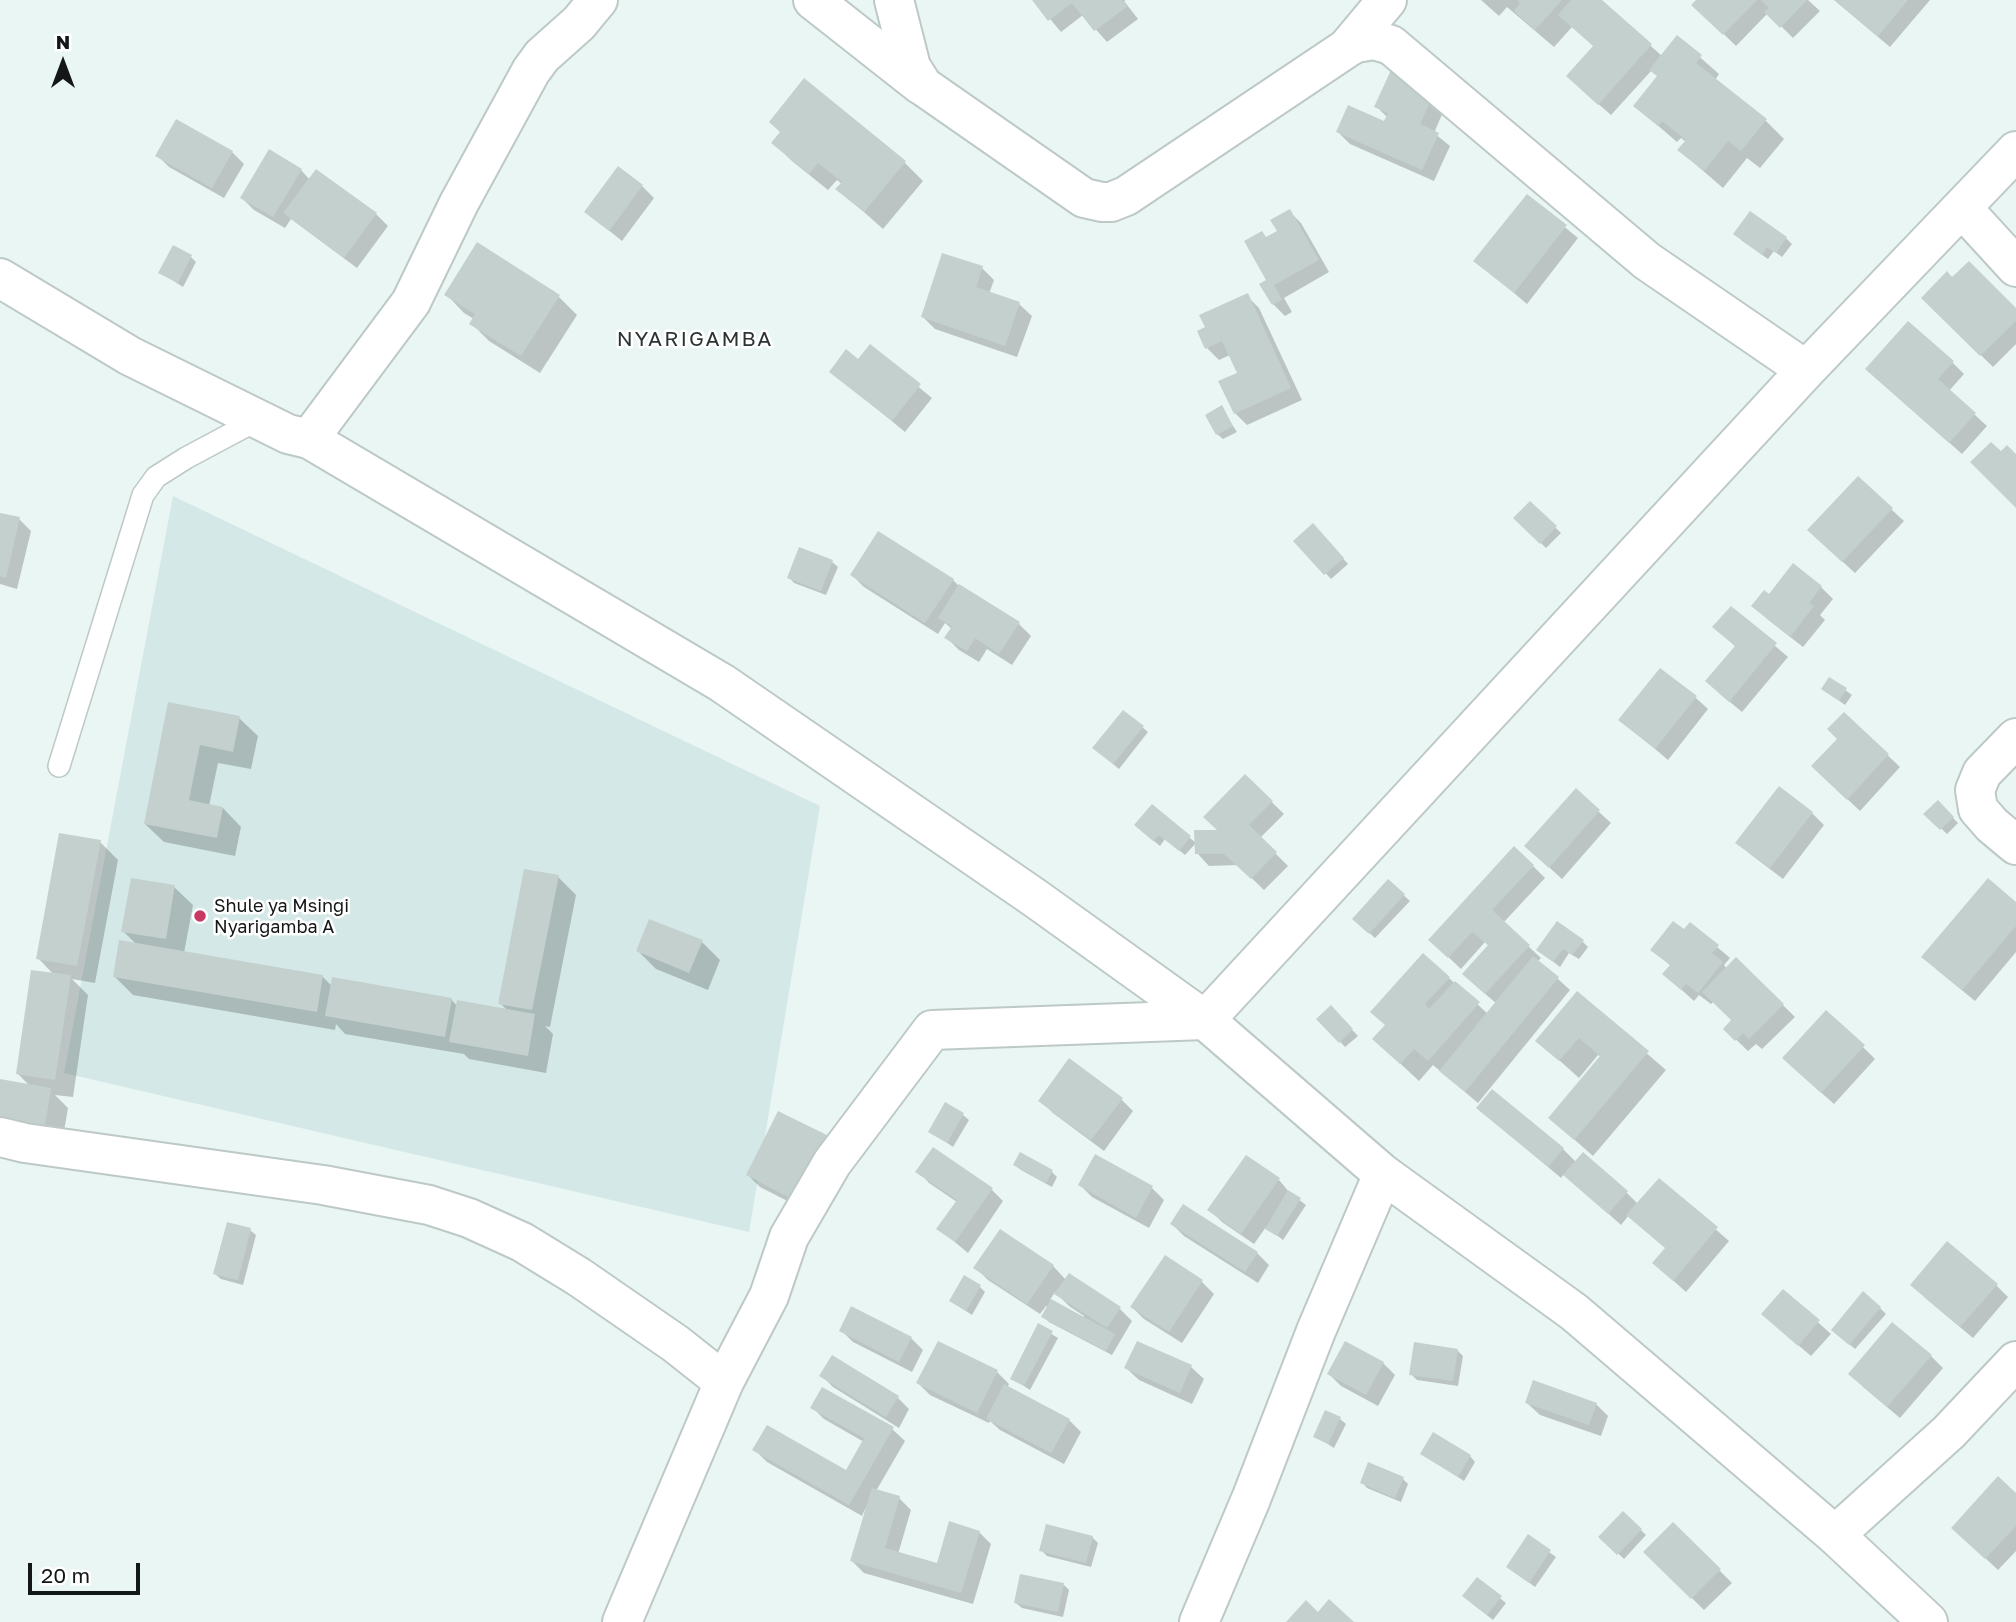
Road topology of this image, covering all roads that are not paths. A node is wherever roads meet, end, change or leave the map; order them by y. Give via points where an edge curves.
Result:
1 (598, 0) edge
2 (813, 0) edge
3 (894, 0) edge
4 (1387, 0) edge
5 (1347, 48) junction
6 (923, 86) junction
7 (2016, 151) edge
8 (1962, 208) junction
9 (2016, 267) edge
10 (0, 278) edge
11 (1806, 370) junction
12 (259, 419) junction
13 (309, 439) junction
14 (2016, 738) edge
15 (59, 766) dead end
16 (2016, 845) edge
17 (1205, 1020) junction
18 (58, 1122) dead end
19 (13, 1140) edge
20 (0, 1170) edge
21 (1383, 1174) junction
22 (2016, 1361) edge
23 (724, 1382) junction
24 (1835, 1535) junction
25 (1209, 1617) edge
26 (622, 1622) edge
27 (1928, 1622) edge

1 - 13 street via 531,71 411,302
2 - 6 street
3 - 6 street via 911,66
4 - 5 street
5 - 6 street via 1111,202 1084,198
5 - 11 street via 1374,40 1400,51 1647,261
7 - 8 street
8 - 9 street
8 - 11 street
10 - 12 street via 130,356
11 - 17 street
12 - 13 street
12 - 15 lane via 156,477 143,495
13 - 17 street via 722,683
14 - 16 street via 1982,773 1975,790 1978,809
17 - 21 street
17 - 23 street via 932,1030 832,1163 789,1237 769,1296
18 - 19 street
19 - 20 street
19 - 23 street via 323,1185 429,1205 469,1218 522,1242 579,1277
21 - 24 street via 1574,1312
21 - 25 street via 1316,1331
22 - 24 street via 1949,1432
23 - 26 street
24 - 27 street

